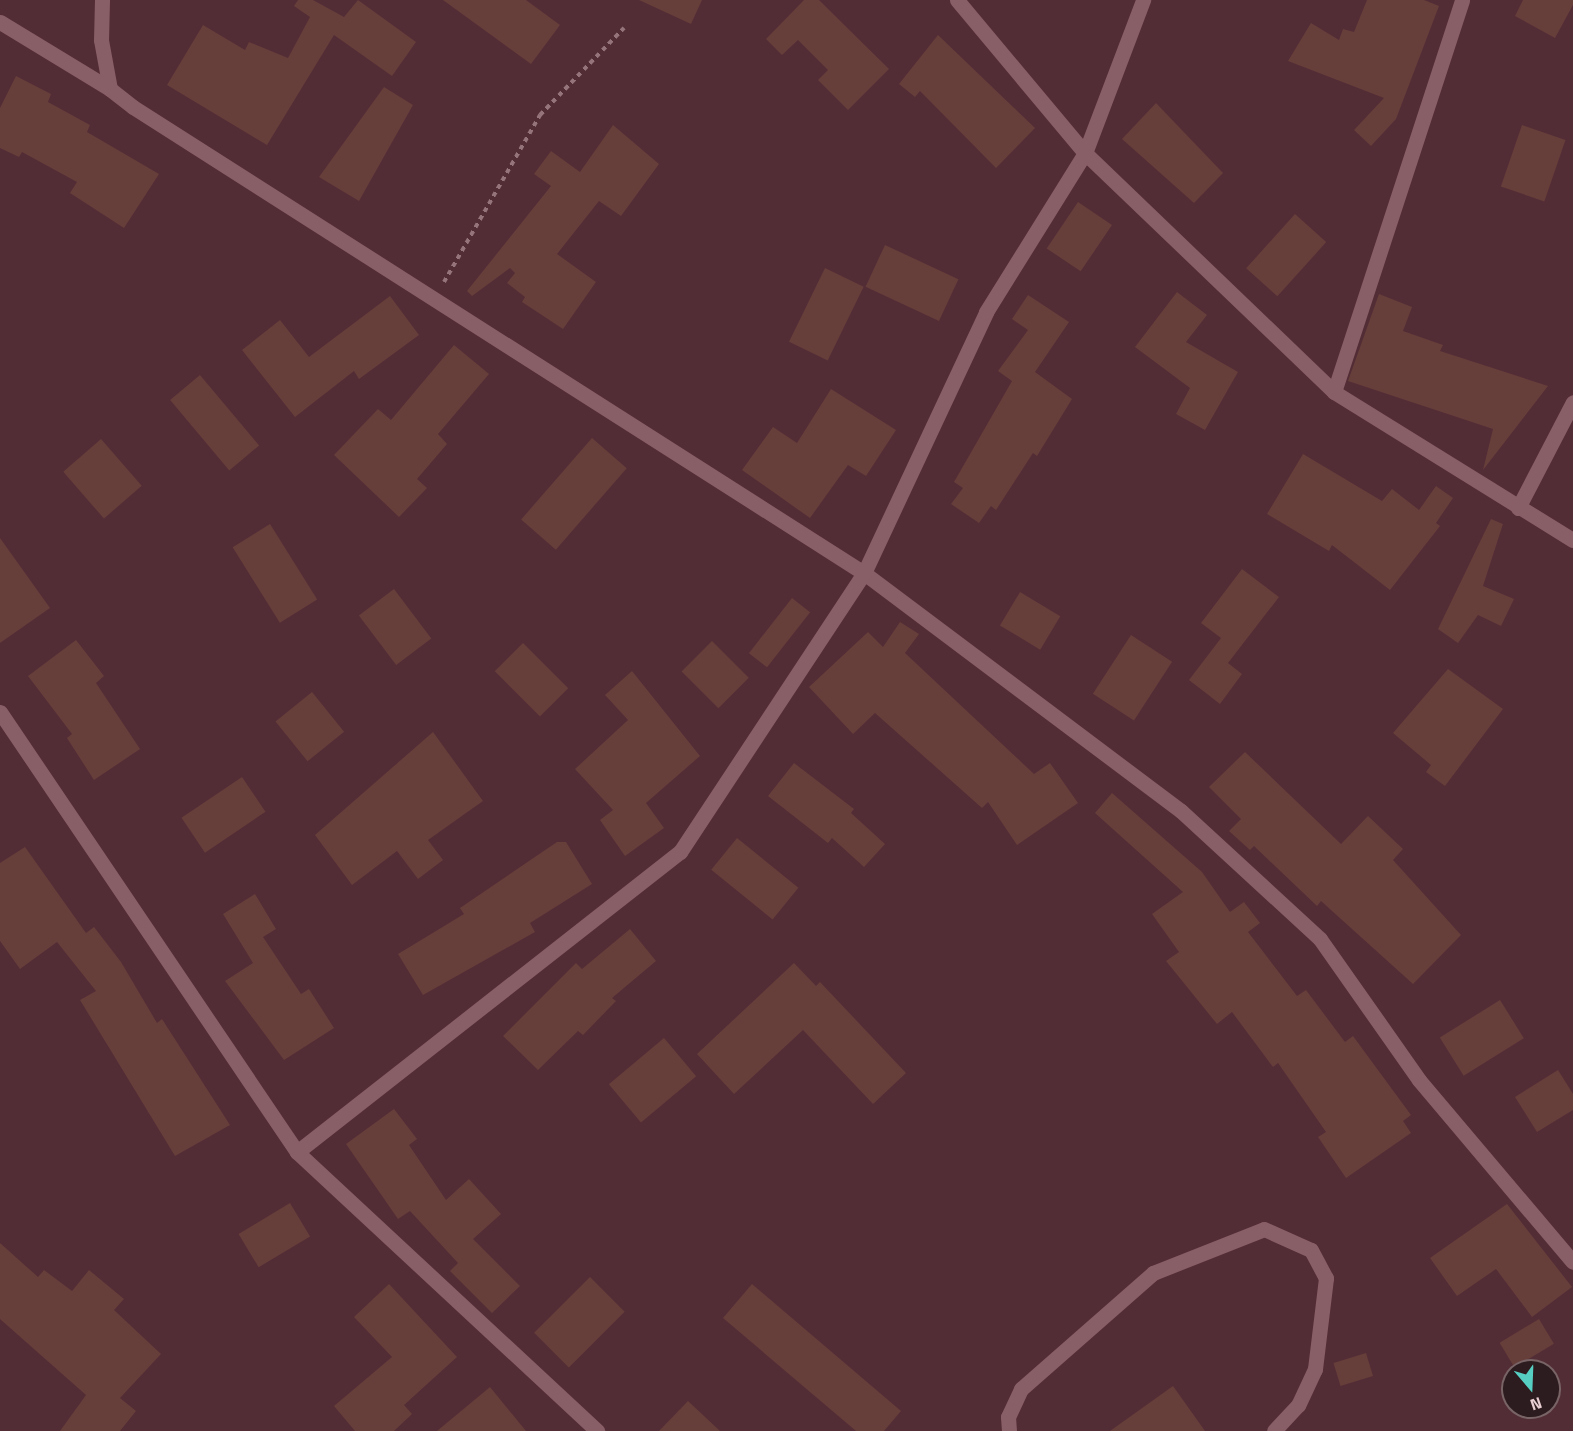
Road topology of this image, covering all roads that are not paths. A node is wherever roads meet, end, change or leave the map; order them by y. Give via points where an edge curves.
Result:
1 (102, 0) edge
2 (957, 0) edge
3 (1143, 0) edge
4 (1462, 0) edge
5 (0, 22) edge
6 (110, 89) junction
7 (1085, 153) junction
8 (1334, 392) junction
9 (1573, 402) edge
10 (1518, 508) junction
11 (1573, 540) edge
12 (864, 573) junction
13 (0, 712) edge
14 (297, 1152) junction
15 (1573, 1262) edge
16 (597, 1431) edge
17 (1009, 1431) edge
18 (1274, 1431) edge

1 - 6 street via 101,40
2 - 7 street
3 - 7 street
4 - 8 street
5 - 6 street
6 - 12 street
7 - 8 street
7 - 12 street via 986,312
8 - 10 street
9 - 10 street
10 - 11 street
12 - 14 street via 680,852
12 - 15 street via 1181,812 1320,939 1419,1080
13 - 14 street
14 - 16 street
17 - 18 street via 1008,1418 1021,1389 1153,1273 1264,1229 1311,1250 1326,1278 1315,1369 1298,1406

